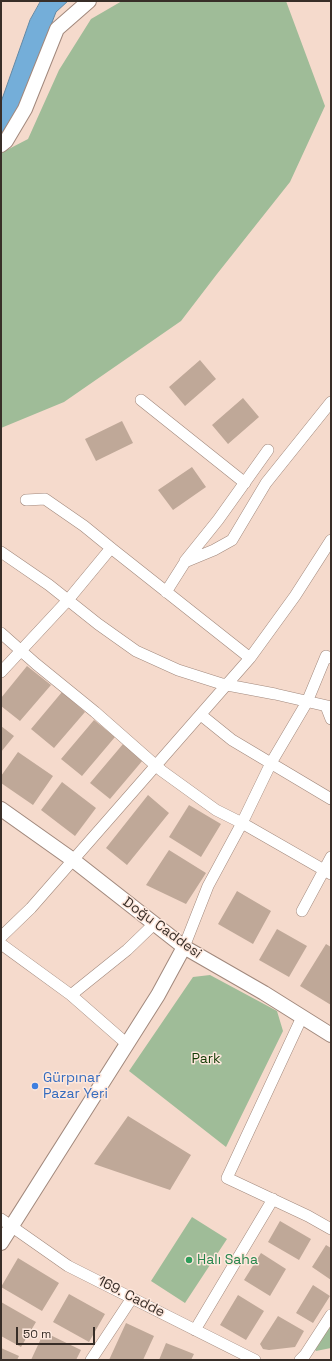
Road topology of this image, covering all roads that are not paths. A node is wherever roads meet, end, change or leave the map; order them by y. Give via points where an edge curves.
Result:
1 (89, 1) edge
2 (1, 145) edge
3 (141, 400) dead end
4 (331, 402) edge
5 (268, 450) dead end
6 (244, 483) junction
7 (26, 500) dead end
8 (331, 540) edge
9 (111, 548) junction
10 (1, 552) edge
11 (185, 562) junction
12 (166, 592) junction
13 (68, 600) junction
14 (1, 633) edge
15 (21, 650) junction
16 (329, 654) edge
17 (250, 658) junction
18 (1, 672) edge
19 (228, 685) junction
20 (307, 702) junction
21 (329, 707) edge
22 (201, 715) junction
23 (331, 719) edge
24 (271, 763) junction
25 (156, 766) junction
26 (331, 799) edge
27 (1, 809) edge
28 (242, 823) junction
29 (331, 857) edge
30 (73, 860) junction
31 (328, 872) edge
32 (302, 911) dead end
33 (154, 924) junction
34 (1, 936) edge
35 (1, 944) edge
36 (184, 947) junction
37 (71, 995) junction
38 (302, 1017) junction
39 (331, 1035) edge
40 (127, 1044) junction
41 (273, 1199) junction
42 (6, 1223) edge
43 (331, 1229) edge
44 (1, 1243) edge
45 (132, 1298) junction
46 (331, 1315) edge
47 (195, 1330) junction
48 (91, 1360) edge
49 (255, 1360) edge
50 (300, 1360) edge

1 - 2 street via 57,29 25,109
3 - 6 street
4 - 11 street via 266,483 232,540
5 - 6 street
6 - 11 street
7 - 9 street via 45,499
8 - 17 street via 295,596
9 - 12 street
9 - 13 street
10 - 13 street
11 - 12 street
12 - 17 street
13 - 15 street
13 - 19 street via 136,651 178,670
14 - 15 street
15 - 18 street
15 - 25 street
16 - 20 street
17 - 19 street
19 - 20 street
19 - 22 street
20 - 21 street
20 - 24 street
21 - 23 street
22 - 24 street via 232,740
22 - 25 street
24 - 26 street
24 - 28 street
25 - 28 street via 216,810
25 - 30 street
27 - 30 street, Doğu Caddesi
28 - 31 street
28 - 36 street via 208,886
29 - 31 street
30 - 33 street, Doğu Caddesi
30 - 34 street via 31,908
31 - 32 street
33 - 36 street, Doğu Caddesi
33 - 37 street via 127,950
35 - 37 street
36 - 38 street, Doğu Caddesi
36 - 40 street
37 - 40 street
38 - 39 street, Doğu Caddesi
38 - 41 street via 227,1178
40 - 42 street
41 - 43 street
41 - 47 street
42 - 44 street
42 - 45 street, 169. Cadde via 68,1266
45 - 47 street, 169. Cadde
45 - 48 street
46 - 50 street
47 - 49 street, 169. Cadde

